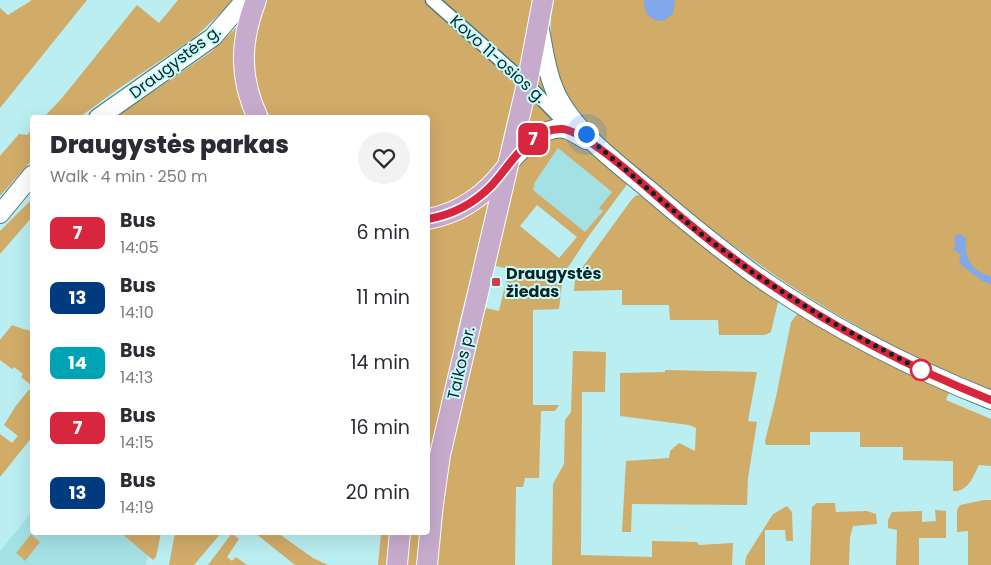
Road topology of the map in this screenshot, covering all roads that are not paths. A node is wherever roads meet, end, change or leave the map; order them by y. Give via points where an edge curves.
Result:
1 (245, 0) edge
2 (256, 0) edge
3 (432, 0) edge
4 (543, 0) edge
5 (539, 25) junction
6 (528, 84) junction
7 (102, 115) edge
8 (257, 115) edge
9 (565, 121) junction
10 (508, 164) junction
11 (30, 177) edge
12 (30, 191) edge
13 (2, 212) edge
14 (430, 219) edge
15 (991, 400) edge
16 (430, 534) edge
17 (400, 535) edge
18 (430, 535) edge
19 (397, 565) edge
20 (427, 565) edge

1 - 7 main road, Draugystės g. via 213,37
2 - 8 main road via 245,38 244,72 246,90
3 - 6 street, Kovo 11-osios g.
4 - 5 main road
5 - 6 main road
5 - 9 main road
6 - 9 street, Kovo 11-osios g.
6 - 10 main road
9 - 10 main road via 533,139
9 - 15 main road, Kovo 11-osios g. via 572,132 598,146 704,236 791,298 888,353
10 - 14 main road via 477,198 461,208
10 - 16 main road, Taikos pr. via 440,455
11 - 13 main road
12 - 13 main road
17 - 19 main road
18 - 20 main road, Taikos pr.

